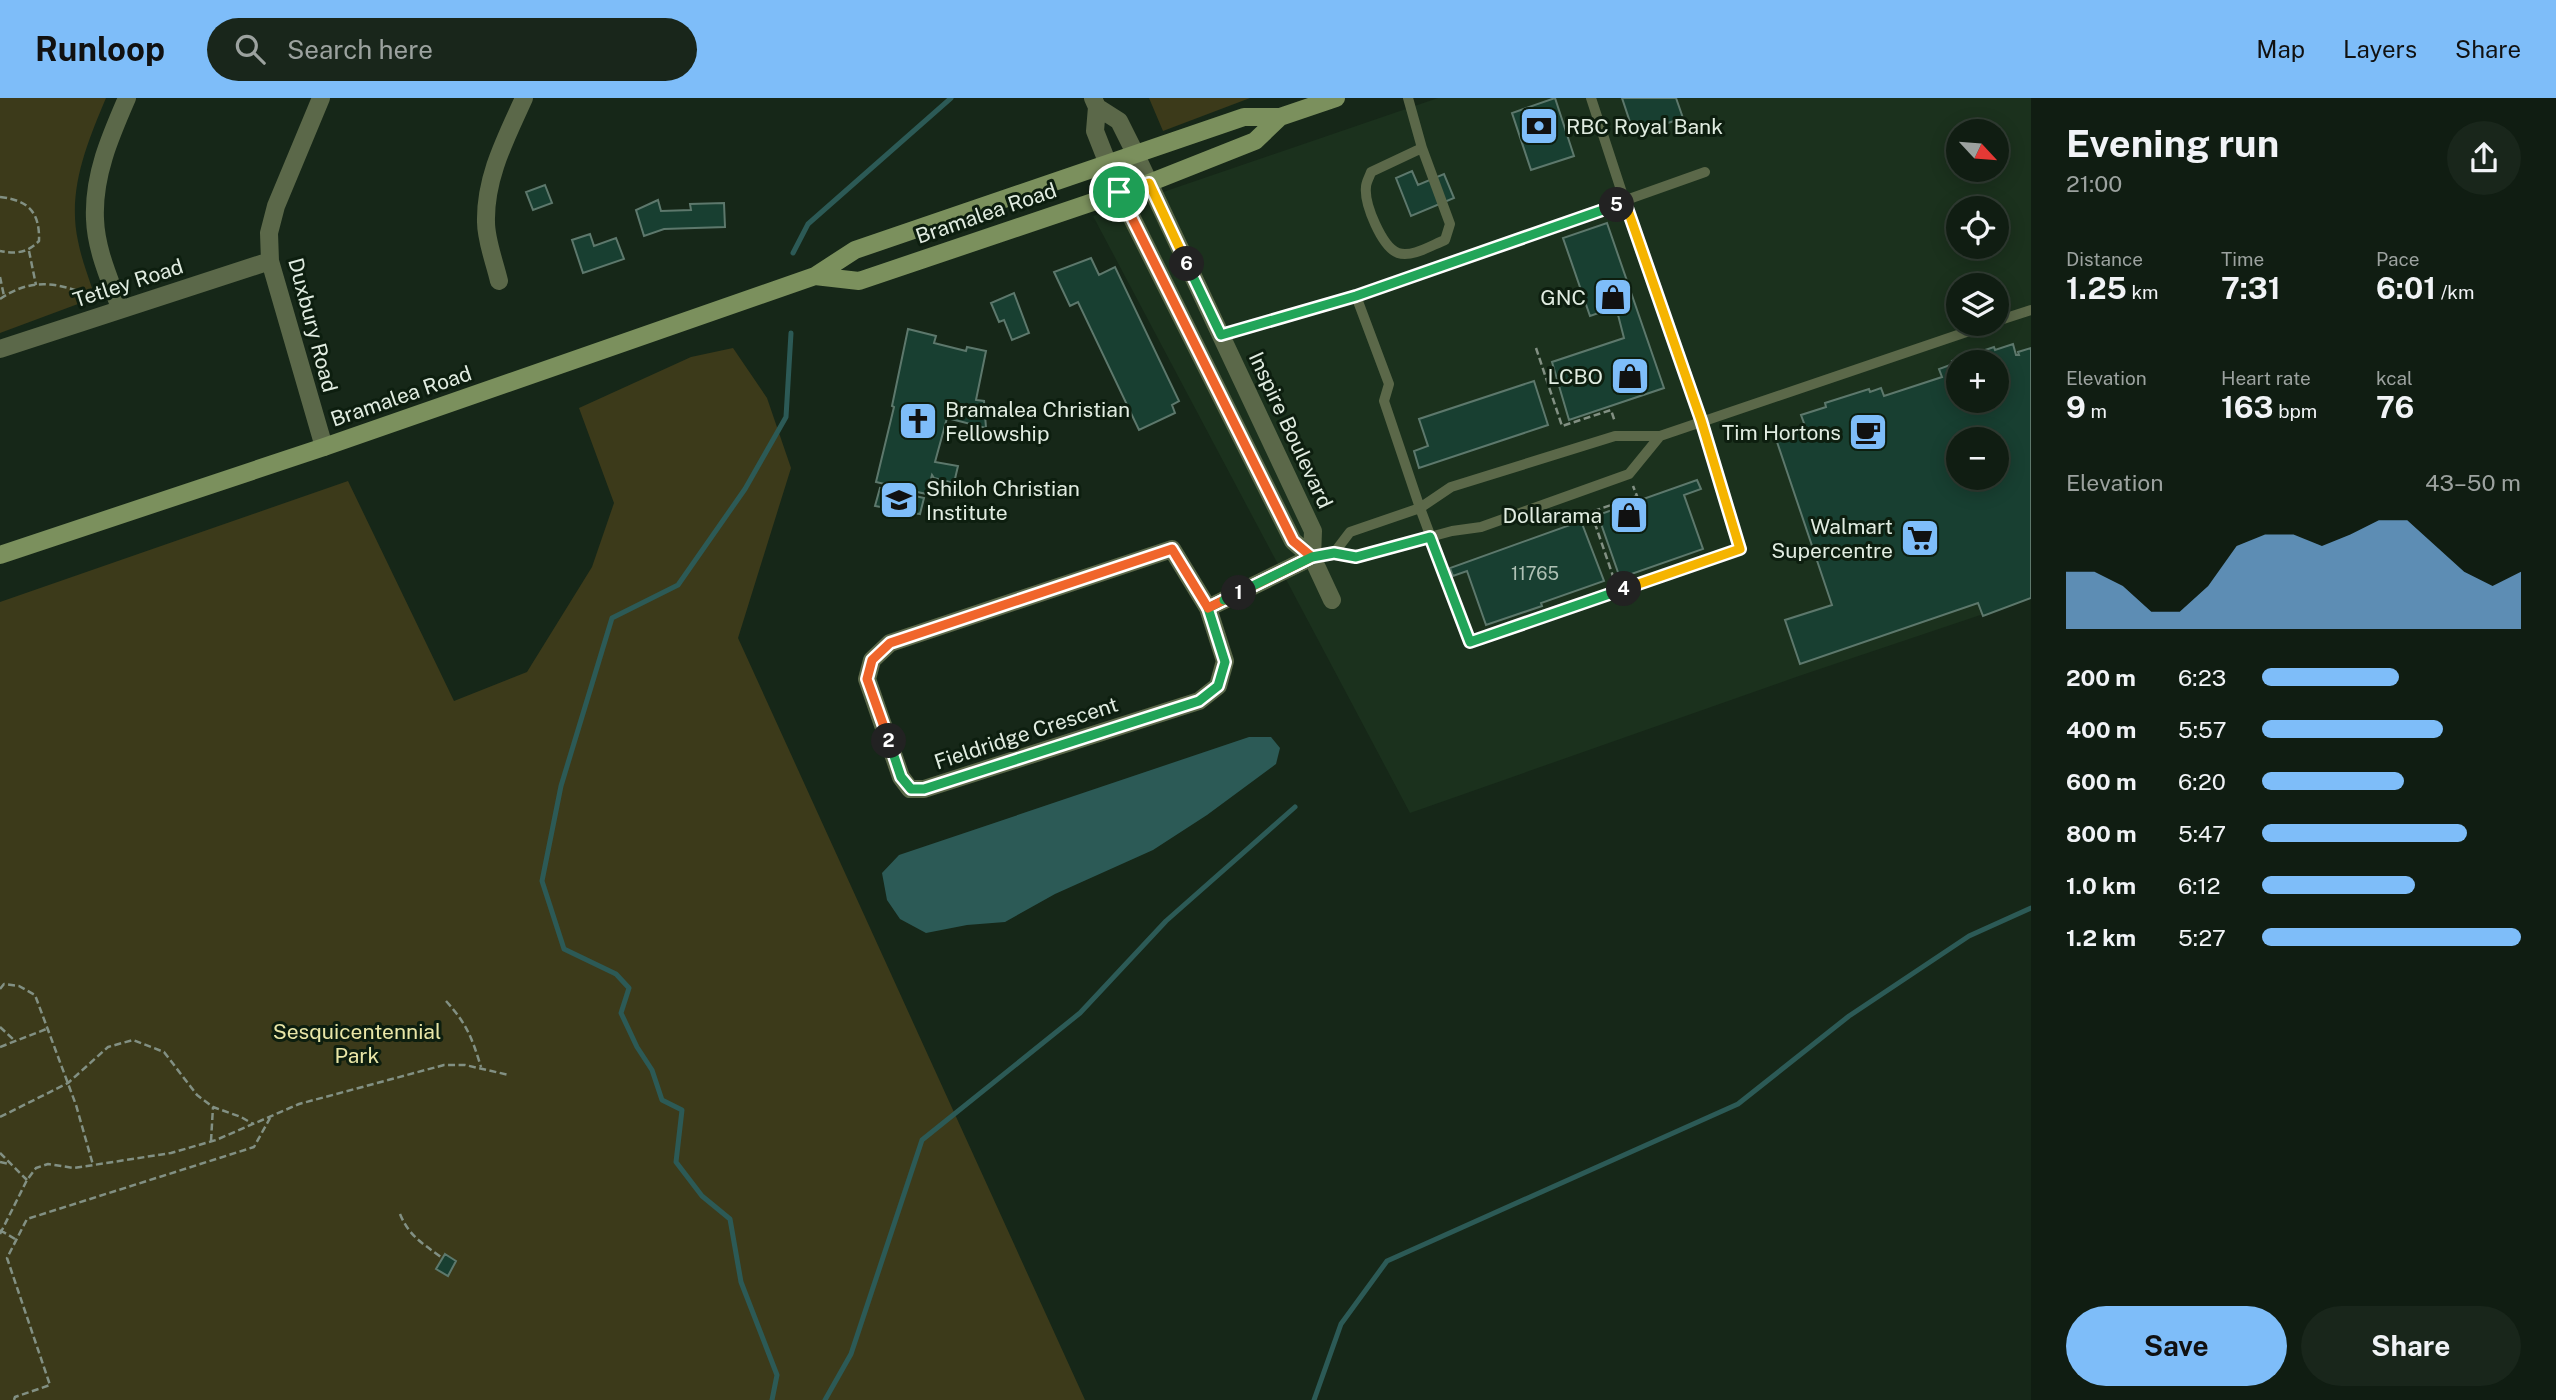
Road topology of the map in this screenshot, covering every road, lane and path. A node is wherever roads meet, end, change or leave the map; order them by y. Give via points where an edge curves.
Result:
1 (127, 98) edge
2 (321, 98) edge
3 (524, 98) edge
4 (1336, 98) edge
5 (1408, 98) edge
6 (1591, 98) edge
7 (1095, 102) edge
8 (1280, 117) junction
9 (1422, 148) junction
10 (1135, 153) junction
11 (1107, 163) junction
12 (1705, 172) dead end
13 (1149, 183) junction
14 (1119, 192) junction
15 (0, 197) edge
16 (1625, 202) junction
17 (0, 251) edge
18 (29, 251) junction
19 (270, 261) junction
20 (815, 276) junction
21 (0, 277) edge
22 (499, 281) dead end
23 (36, 285) junction
24 (4, 296) junction
25 (1356, 296) junction
26 (0, 299) edge
27 (115, 310) junction
28 (2031, 310) edge
29 (2009, 317) edge
30 (1221, 335) junction
31 (1954, 336) edge
32 (0, 349) edge
33 (1701, 420) junction
34 (1660, 436) junction
35 (324, 447) junction
36 (1420, 508) junction
37 (1591, 512) dead end
38 (1430, 537) junction
39 (1334, 553) junction
40 (0, 555) edge
41 (1312, 557) junction
42 (1619, 591) junction
43 (1332, 600) dead end
44 (1208, 608) junction
45 (0, 989) edge
46 (446, 1002) dead end
47 (0, 1027) edge
48 (49, 1028) junction
49 (15, 1041) junction
50 (0, 1047) edge
51 (481, 1067) junction
52 (509, 1075) dead end
53 (68, 1083) junction
54 (212, 1107) junction
55 (271, 1116) junction
56 (0, 1117) edge
57 (253, 1124) junction
58 (211, 1141) junction
59 (0, 1153) edge
60 (0, 1163) edge
61 (9, 1164) junction
62 (93, 1166) junction
63 (27, 1180) junction
64 (400, 1214) dead end
65 (0, 1232) edge
66 (16, 1239) junction
67 (441, 1257) dead end
68 (14, 1400) edge

1 - 27 street via 101,164 95,219
2 - 19 street, Duxbury Road via 276,206 269,233
3 - 22 street via 489,189 486,224
4 - 8 main road, Bramalea Road
5 - 9 lane
6 - 16 lane
7 - 10 street, Inspire Boulevard via 1119,121
7 - 11 street, Inspire Boulevard via 1095,131
8 - 10 main road, Bramalea Road via 1244,117
8 - 13 main road, Bramalea Road via 1255,141
9 - 9 lane via 1371,172 1366,187 1383,242 1399,253 1414,253 1445,240 1450,223
10 - 11 main road, Bramalea Road
10 - 13 street, Inspire Boulevard
11 - 14 street, Inspire Boulevard
11 - 20 main road, Bramalea Road via 855,250
12 - 16 lane
13 - 14 main road, Bramalea Road
13 - 30 street, Inspire Boulevard
14 - 20 main road, Bramalea Road via 859,281
14 - 41 street, Inspire Boulevard via 1293,541
15 - 18 path via 23,202 34,212 39,241
16 - 25 lane
16 - 33 lane
17 - 18 path
18 - 23 path
19 - 27 street, Tetley Road
19 - 35 street, Duxbury Road
20 - 35 main road, Bramalea Road
21 - 24 path
23 - 24 path
23 - 27 path via 46,283 95,297
24 - 26 path
25 - 30 lane
25 - 36 lane via 1390,384 1384,401
27 - 32 street, Tetley Road
28 - 29 lane
30 - 41 street, Inspire Boulevard via 1313,531
31 - 33 lane
33 - 34 lane
33 - 42 lane via 1740,549
34 - 36 lane via 1615,436 1451,487
34 - 38 lane via 1629,474 1481,527
35 - 40 main road, Bramalea Road
36 - 38 lane
36 - 39 lane via 1350,532
37 - 42 path
38 - 39 lane via 1356,557
38 - 42 lane via 1470,642
39 - 41 lane
41 - 43 street, Inspire Boulevard
41 - 44 street
44 - 44 street, Fieldridge Crescent via 1225,662 1218,686 1199,701 924,789 911,789 901,777 867,679 872,660 890,643 1172,549
45 - 48 path via 4,984 19,986 35,995
46 - 51 path via 471,1034
47 - 49 path
48 - 49 path
48 - 53 path
49 - 50 path
51 - 52 path
51 - 55 path via 444,1065 299,1104
53 - 54 path via 108,1047 133,1040 164,1052
53 - 56 path
53 - 62 path
54 - 57 path
54 - 58 path
55 - 57 path
55 - 66 path via 254,1147 27,1219
57 - 58 path
58 - 62 path
59 - 61 path
60 - 61 path
61 - 63 path
62 - 63 path via 48,1164 36,1168
63 - 65 path
64 - 67 path via 412,1236
65 - 66 path
66 - 68 path via 7,1258 50,1385

